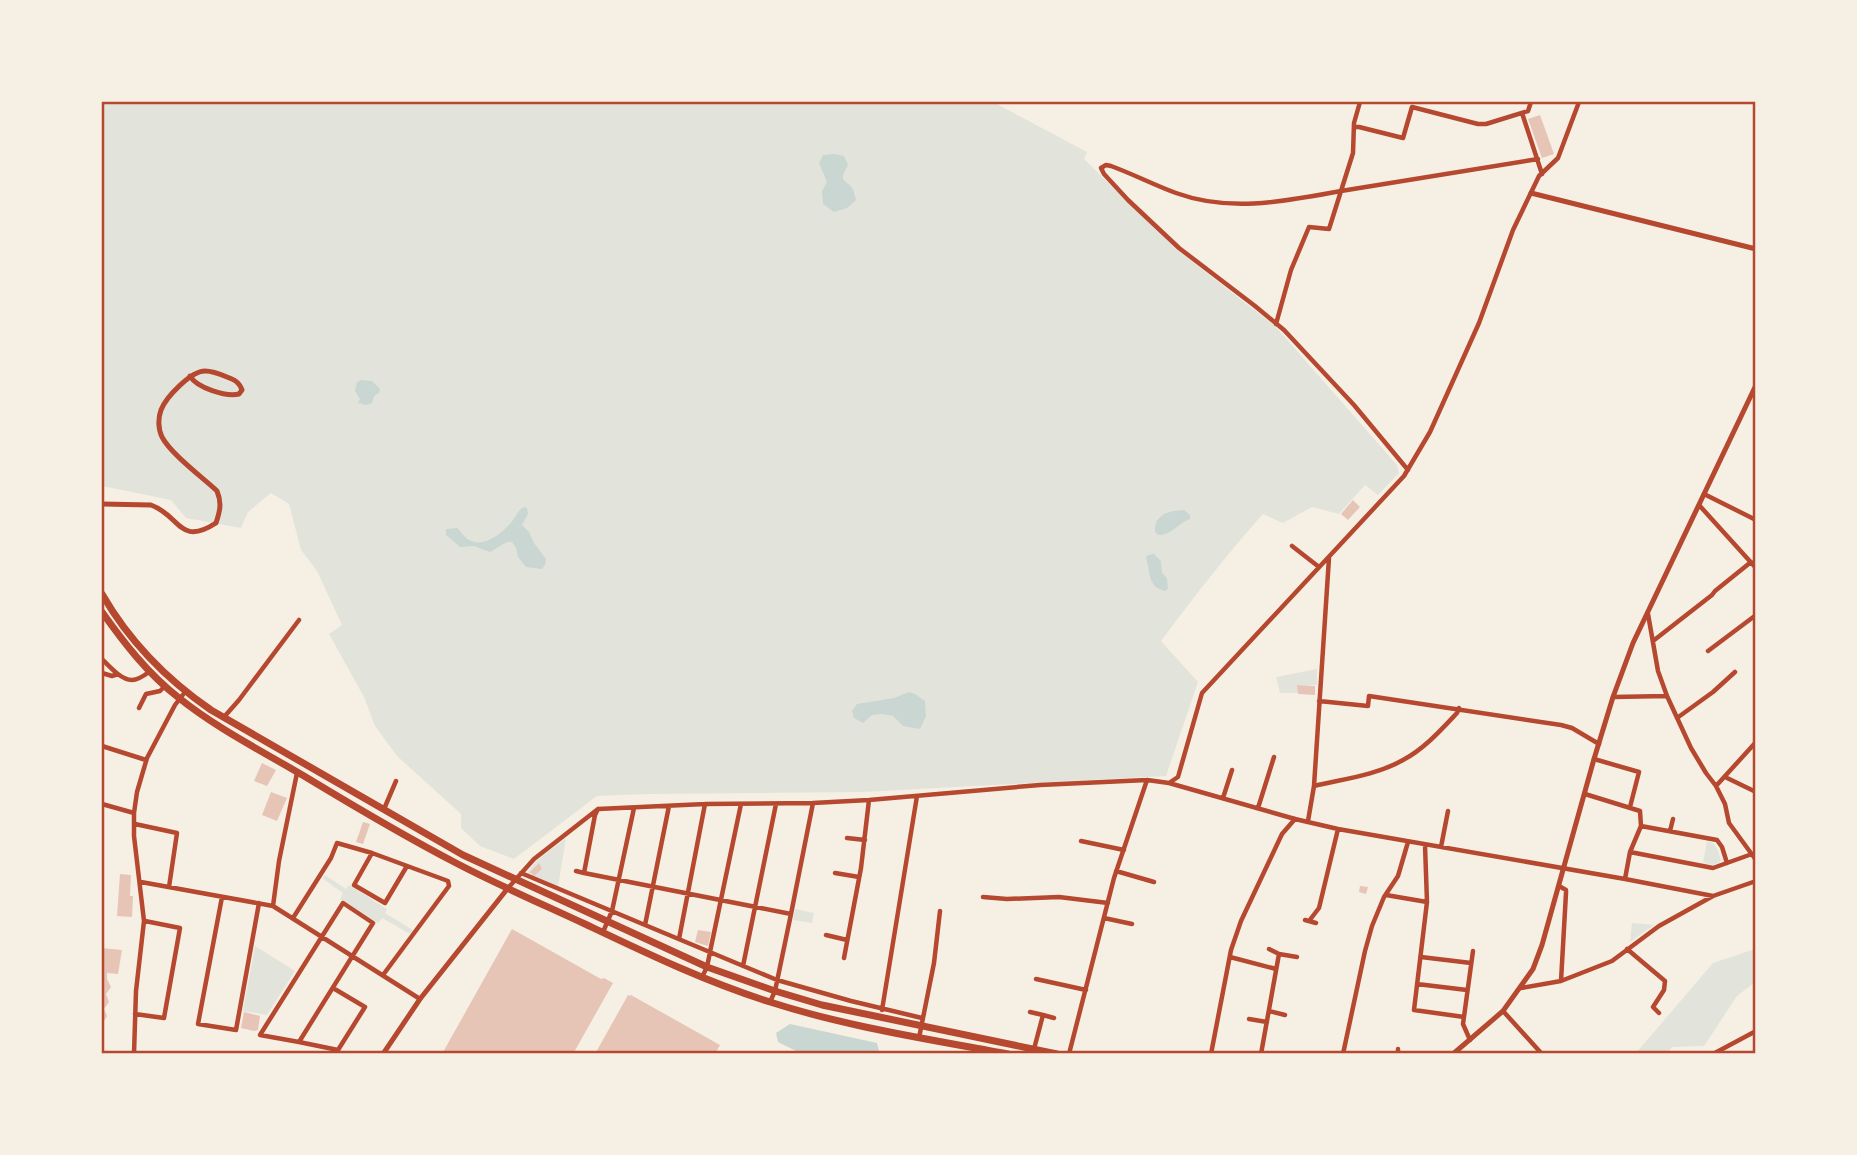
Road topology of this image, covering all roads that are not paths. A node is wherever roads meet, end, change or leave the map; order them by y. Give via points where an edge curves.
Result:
1 (1360, 102) edge
2 (1531, 102) edge
3 (1579, 102) edge
4 (1522, 113) junction
5 (1354, 127) junction
6 (1538, 159) junction
7 (1542, 174) junction
8 (1341, 191) junction
9 (1531, 193) junction
10 (1755, 249) edge
11 (1276, 324) junction
12 (190, 376) junction
13 (1755, 385) edge
14 (1408, 470) junction
15 (1704, 494) junction
16 (102, 504) edge
17 (1699, 505) junction
18 (1755, 520) edge
19 (1292, 546) dead end
20 (1329, 557) junction
21 (1751, 562) junction
22 (1320, 567) junction
23 (1755, 568) edge
24 (102, 594) edge
25 (102, 612) edge
26 (1647, 612) junction
27 (1754, 614) edge
28 (299, 620) dead end
29 (1653, 641) junction
30 (1708, 651) dead end
31 (102, 659) edge
32 (150, 672) junction
33 (102, 673) edge
34 (1731, 673) dead end
35 (119, 674) junction
36 (165, 687) junction
37 (185, 692) junction
38 (1667, 696) junction
39 (1613, 697) junction
40 (179, 699) junction
41 (1319, 701) junction
42 (139, 708) dead end
43 (1459, 708) junction
44 (223, 718) junction
45 (1677, 718) junction
46 (1755, 742) edge
47 (1599, 744) junction
48 (102, 746) edge
49 (1274, 757) dead end
50 (1594, 759) junction
51 (146, 761) junction
52 (1265, 765) dead end
53 (1271, 767) junction
54 (1232, 770) dead end
55 (298, 772) junction
56 (1725, 777) junction
57 (1147, 780) junction
58 (396, 781) dead end
59 (1169, 783) junction
60 (1314, 786) junction
61 (1716, 786) junction
62 (1755, 792) edge
63 (1585, 794) junction
64 (917, 796) junction
65 (1223, 798) junction
66 (869, 800) junction
67 (813, 803) junction
68 (102, 804) edge
69 (705, 804) junction
70 (741, 804) junction
71 (776, 804) junction
72 (669, 806) junction
73 (1630, 807) junction
74 (634, 808) junction
75 (1258, 808) junction
76 (598, 809) junction
77 (383, 810) junction
78 (134, 813) junction
79 (1445, 814) dead end
80 (1295, 819) junction
81 (1673, 819) dead end
82 (1308, 821) junction
83 (135, 824) junction
84 (1642, 826) junction
85 (1338, 829) junction
86 (1670, 831) junction
87 (847, 838) dead end
88 (865, 840) junction
89 (1408, 842) junction
90 (1082, 843) dead end
91 (1425, 845) junction
92 (1441, 847) junction
93 (1124, 850) junction
94 (1630, 852) junction
95 (372, 853) junction
96 (1754, 857) edge
97 (1727, 863) junction
98 (407, 866) junction
99 (1564, 869) junction
100 (1116, 870) junction
101 (576, 871) dead end
102 (521, 873) junction
103 (584, 873) junction
104 (835, 873) dead end
105 (859, 877) junction
106 (619, 878) junction
107 (1625, 879) junction
108 (515, 880) junction
109 (1755, 881) edge
110 (141, 882) junction
111 (1154, 882) dead end
112 (654, 885) junction
113 (1559, 886) junction
114 (169, 887) junction
115 (508, 888) junction
116 (688, 892) junction
117 (1386, 895) junction
118 (1713, 896) junction
119 (222, 897) junction
120 (983, 897) dead end
121 (722, 900) junction
122 (1108, 902) junction
123 (1427, 902) junction
124 (260, 904) junction
125 (273, 906) junction
126 (755, 906) junction
127 (612, 911) junction
128 (940, 911) dead end
129 (791, 914) junction
130 (293, 918) junction
131 (1104, 918) junction
132 (932, 919) dead end
133 (939, 920) junction
134 (144, 921) junction
135 (606, 922) junction
136 (1316, 923) dead end
137 (1132, 924) dead end
138 (645, 925) junction
139 (603, 933) junction
140 (826, 935) dead end
141 (322, 937) junction
142 (679, 939) junction
143 (847, 940) junction
144 (1269, 949) dead end
145 (1627, 949) junction
146 (1473, 951) dead end
147 (710, 952) junction
148 (1279, 954) junction
149 (352, 956) junction
150 (1230, 957) junction
151 (1297, 957) dead end
152 (1421, 957) junction
153 (844, 958) dead end
154 (1471, 963) junction
155 (743, 966) junction
156 (707, 967) junction
157 (1276, 969) junction
158 (383, 975) junction
159 (702, 978) junction
160 (1036, 979) dead end
161 (777, 980) junction
162 (1561, 981) junction
163 (1417, 984) junction
164 (333, 988) junction
165 (1521, 988) junction
166 (1086, 990) junction
167 (1467, 990) junction
168 (775, 991) junction
169 (421, 999) junction
170 (770, 1002) junction
171 (882, 1009) junction
172 (1030, 1012) dead end
173 (1269, 1012) junction
174 (1503, 1012) junction
175 (1659, 1013) dead end
176 (135, 1014) junction
177 (1043, 1015) junction
178 (1285, 1015) dead end
179 (1464, 1017) junction
180 (881, 1018) junction
181 (1054, 1018) dead end
182 (1249, 1019) dead end
183 (921, 1022) junction
184 (1267, 1022) junction
185 (1755, 1031) edge
186 (919, 1038) junction
187 (1469, 1040) junction
188 (299, 1042) junction
189 (1034, 1049) junction
190 (134, 1053) edge
191 (115, 1054) edge
192 (383, 1054) edge
193 (1008, 1054) edge
194 (1057, 1054) edge
195 (1069, 1054) edge
196 (1211, 1054) edge
197 (1261, 1054) edge
198 (1343, 1054) edge
199 (1453, 1054) edge
200 (1542, 1054) edge
201 (1713, 1054) edge

1 - 5 street
2 - 4 street
3 - 7 street via 1558,158
4 - 5 street via 1478,124 1412,107 1403,138
4 - 6 street
5 - 8 street via 1353,153
6 - 7 street
6 - 8 street
7 - 9 street
8 - 11 street via 1329,229 1309,227
8 - 11 street via 1268,204 1224,204 1177,194 1111,166 1101,168 1179,248
9 - 10 street
9 - 14 street via 1479,323
11 - 14 street via 1354,405
12 - 12 street via 215,373 236,381 242,390 228,395 200,386
12 - 16 street via 162,407 159,429 171,449 217,491 220,511 216,523 193,533 151,505
13 - 15 street
14 - 20 street
15 - 17 street
15 - 18 street
17 - 21 street
17 - 26 street
19 - 22 street
20 - 22 street
20 - 41 street
21 - 23 street
21 - 29 street
22 - 59 street via 1202,693 1178,777
24 - 37 main road via 141,649
25 - 32 main road
26 - 29 street
26 - 39 street
27 - 30 street
28 - 44 street
29 - 38 street
31 - 35 street
32 - 35 street via 135,680
32 - 36 main road
33 - 35 street
34 - 45 street
36 - 40 main road
36 - 42 street via 146,694
37 - 40 street
37 - 44 main road
38 - 39 street
38 - 45 street
39 - 47 street
40 - 51 street
40 - 55 main road
41 - 43 street via 1368,706 1369,696
41 - 60 street
43 - 47 street via 1561,725
43 - 60 street via 1404,760
44 - 77 main road
45 - 61 street
46 - 56 street
47 - 50 street
48 - 51 street
49 - 53 street
50 - 63 street
50 - 73 street via 1639,772
51 - 78 street
52 - 53 street
53 - 75 street
54 - 65 street
55 - 115 main road via 455,863
55 - 125 street
56 - 61 street
56 - 62 street
57 - 59 street
57 - 64 street
57 - 93 street
58 - 77 street
59 - 65 street
60 - 82 street
61 - 96 street via 1729,823
63 - 73 street
63 - 99 street
64 - 66 street
64 - 171 street
65 - 75 street
66 - 67 street
66 - 88 street
67 - 71 street
67 - 129 street
68 - 78 street
69 - 70 street
69 - 72 street
69 - 116 street
70 - 71 street
70 - 121 street
71 - 126 street
72 - 74 street
72 - 112 street
73 - 84 street via 1640,811
74 - 76 street
74 - 106 street
75 - 80 street
76 - 102 street
76 - 103 street
77 - 108 main road
78 - 83 street
79 - 92 street
80 - 82 street
80 - 150 street via 1282,834 1257,887
81 - 86 street
82 - 85 street
83 - 110 street
83 - 114 street via 177,833
84 - 86 street
84 - 94 street
85 - 89 street
85 - 136 street via 1319,908 1307,921
86 - 97 street via 1717,840
87 - 88 street
88 - 105 street
89 - 91 street
89 - 117 street via 1398,876
90 - 93 street
91 - 92 street
91 - 123 street
92 - 99 street
93 - 100 street
94 - 97 street via 1713,868
94 - 107 street
95 - 98 street
95 - 98 street via 354,885 385,903
95 - 130 street via 337,843
96 - 97 street
98 - 158 street via 448,881 449,886
99 - 107 street
99 - 113 street
100 - 111 street
100 - 122 street
101 - 103 street
102 - 108 street
102 - 127 street
103 - 106 street
104 - 105 street
105 - 143 street
106 - 112 street
106 - 127 street
107 - 118 street
108 - 115 street
108 - 135 main road
109 - 118 street
110 - 114 street
110 - 134 street
112 - 116 street
112 - 138 street
113 - 162 street via 1566,890
113 - 165 street via 1542,945
114 - 119 street
115 - 139 main road
115 - 169 street
116 - 121 street
116 - 142 street
117 - 123 street
117 - 198 street via 1365,951
118 - 145 street
119 - 124 street
119 - 124 street via 198,1024 236,1030
120 - 122 street via 992,901 1059,897
121 - 126 street
121 - 147 street
122 - 131 street
123 - 152 street
124 - 125 street
125 - 130 street
126 - 129 street
126 - 155 street
127 - 135 street
127 - 138 street
128 - 133 street
129 - 161 street
130 - 141 street
131 - 137 street
131 - 166 street
132 - 133 street
133 - 183 street
134 - 176 street
134 - 176 street via 180,928 164,1018
135 - 139 street
135 - 156 main road
138 - 142 street
139 - 159 main road
140 - 143 street
141 - 149 street
141 - 149 street via 342,903 358,913 373,923
141 - 188 street via 260,1035
142 - 147 street
143 - 153 street
144 - 148 street
145 - 162 street via 1612,961
145 - 175 street via 1665,981 1653,1007
146 - 154 street
147 - 155 street
147 - 156 street
148 - 151 street
148 - 157 street
149 - 158 street
149 - 164 street
150 - 157 street
150 - 196 street
152 - 154 street
152 - 163 street
154 - 167 street
155 - 161 street
156 - 159 street
156 - 168 main road
157 - 173 street
158 - 169 street
159 - 170 main road
160 - 166 street
161 - 168 street
161 - 171 street
162 - 165 street
163 - 167 street
163 - 179 street via 1413,1010
164 - 188 street
164 - 188 street via 365,1007 338,1050
165 - 174 street
166 - 195 street
167 - 179 street
168 - 170 street
168 - 180 main road
169 - 192 street
170 - 186 main road
171 - 180 street
171 - 183 street
172 - 177 street
173 - 178 street
173 - 184 street
174 - 187 street
174 - 200 street
176 - 190 street
177 - 181 street
177 - 189 street
179 - 187 street
180 - 183 main road
182 - 184 street
183 - 186 street
183 - 189 main road
184 - 197 street
185 - 201 street
186 - 193 main road
187 - 199 street
189 - 194 main road
190 - 191 lane

